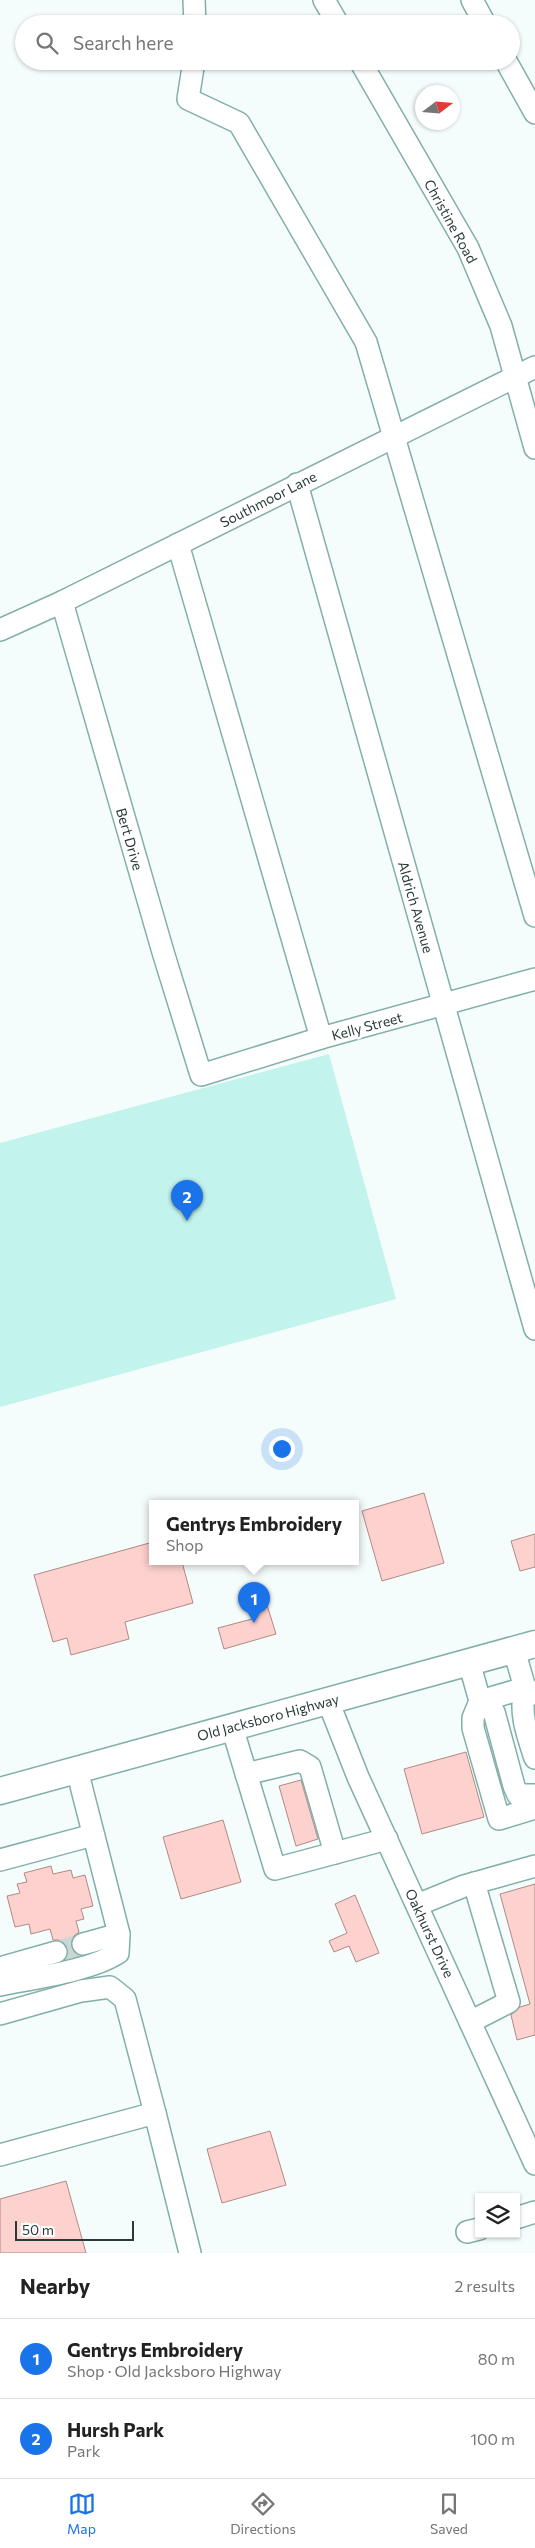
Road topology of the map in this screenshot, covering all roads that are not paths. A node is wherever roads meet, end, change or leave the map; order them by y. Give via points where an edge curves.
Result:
1 (194, 0) edge
2 (324, 0) edge
3 (472, 0) edge
4 (195, 15) edge
5 (333, 15) edge
6 (480, 15) edge
7 (193, 70) edge
8 (365, 70) edge
9 (511, 70) edge
10 (535, 113) edge
11 (535, 367) edge
12 (516, 377) junction
13 (393, 437) junction
14 (535, 448) edge
15 (297, 484) junction
16 (178, 544) junction
17 (62, 602) junction
18 (0, 630) edge
19 (535, 916) edge
20 (535, 979) edge
21 (443, 1006) junction
22 (321, 1038) junction
23 (201, 1075) joint
24 (535, 1329) edge
25 (525, 1647) edge
26 (469, 1662) junction
27 (530, 1691) edge
28 (328, 1701) junction
29 (480, 1701) junction
30 (232, 1727) junction
31 (535, 1758) edge
32 (76, 1770) junction
33 (246, 1774) junction
34 (0, 1791) edge
35 (535, 1795) edge
36 (535, 1808) edge
37 (93, 1835) junction
38 (387, 1839) junction
39 (335, 1853) junction
40 (0, 1860) edge
41 (535, 1866) edge
42 (474, 1883) junction
43 (417, 1905) junction
44 (119, 1934) junction
45 (83, 1944) tunnel mouth
46 (56, 1952) tunnel mouth
47 (0, 1968) edge
48 (0, 1985) edge
49 (0, 2014) edge
50 (470, 2022) junction
51 (155, 2113) junction
52 (0, 2155) edge
53 (535, 2164) edge
54 (535, 2212) edge
55 (520, 2217) edge
56 (190, 2253) edge

1 - 4 street
2 - 5 street
3 - 6 street
7 - 13 street via 188,99 239,122 366,342
8 - 12 street, Christine Road via 468,248 500,326
9 - 10 street
11 - 12 street, Southmoor Lane
12 - 13 street, Southmoor Lane
12 - 14 street, Christine Road
13 - 15 street, Southmoor Lane
13 - 19 street
15 - 16 street, Southmoor Lane
15 - 21 street, Aldrich Avenue
16 - 17 street, Southmoor Lane
16 - 22 street
17 - 18 street, Southmoor Lane
17 - 23 street, Bert Drive via 162,952
20 - 21 street, Kelly Street
21 - 22 street, Kelly Street
21 - 24 street, Aldrich Avenue
22 - 23 street, Kelly Street
25 - 26 main road, Old Jacksboro Highway
25 - 27 street
26 - 28 main road, Old Jacksboro Highway
26 - 29 street
27 - 29 street
27 - 31 street via 522,1703 523,1717
28 - 30 main road, Old Jacksboro Highway
28 - 38 street, Oakhurst Drive
29 - 35 street via 494,1712 518,1795
29 - 36 street via 473,1718 473,1728 499,1819
30 - 32 main road, Old Jacksboro Highway
30 - 33 street
32 - 34 main road, Old Jacksboro Highway
32 - 37 street
33 - 39 street via 300,1760 310,1767
33 - 39 street via 275,1869
37 - 40 street
37 - 44 street
38 - 39 street
38 - 43 street, Oakhurst Drive
41 - 42 street
42 - 43 street
42 - 50 street via 509,2002
43 - 50 street, Oakhurst Drive
44 - 45 street
44 - 48 street via 118,1953 110,1958
46 - 47 street
49 - 51 street via 81,1991 110,1987 125,1999
50 - 53 street, Oakhurst Drive
51 - 52 street
51 - 56 street
54 - 55 street

